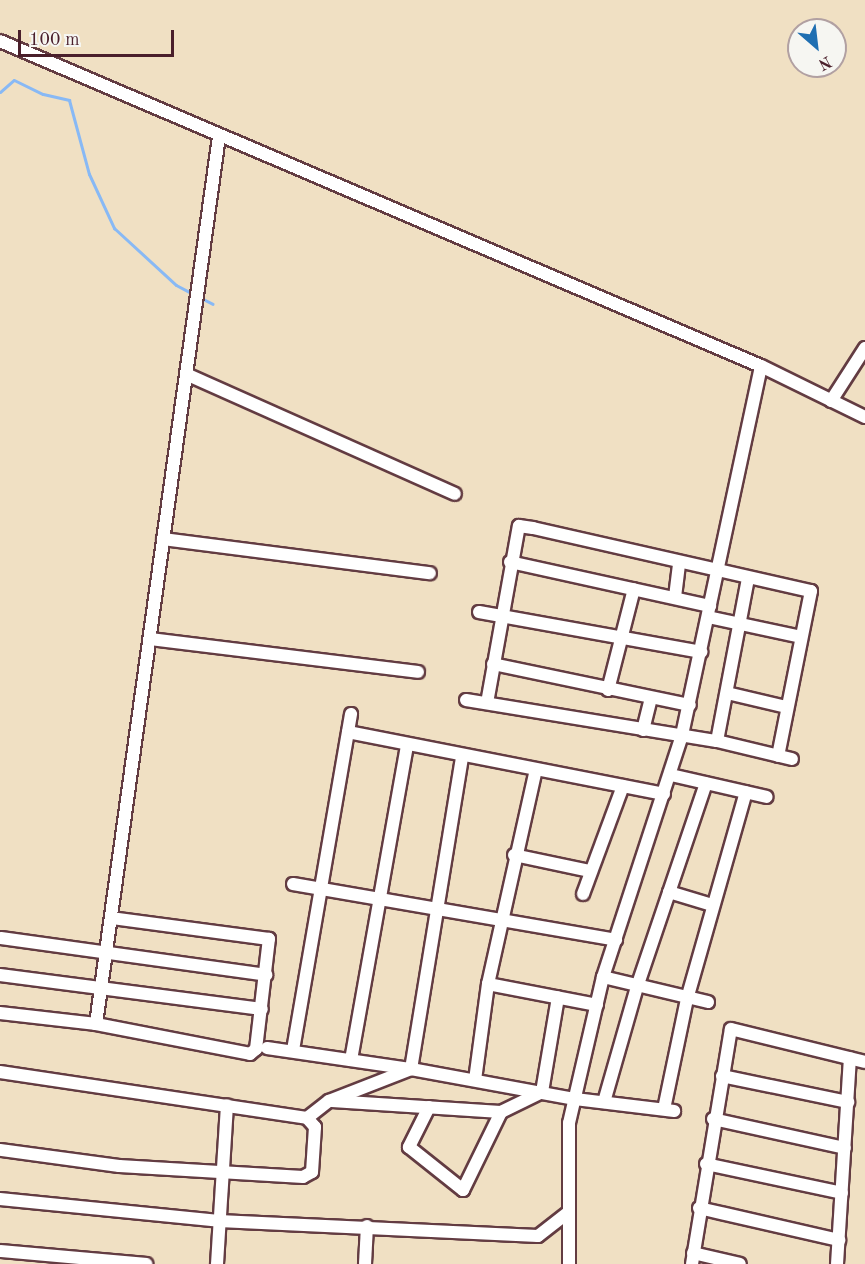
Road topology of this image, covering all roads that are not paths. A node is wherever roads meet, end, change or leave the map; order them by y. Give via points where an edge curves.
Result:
1 (0, 40) edge
2 (219, 137) junction
3 (865, 348) edge
4 (761, 366) junction
5 (859, 372) edge
6 (188, 375) junction
7 (831, 401) junction
8 (865, 417) edge
9 (455, 494) dead end
10 (163, 539) junction
11 (510, 562) junction
12 (680, 563) junction
13 (718, 571) junction
14 (430, 573) dead end
15 (748, 578) junction
16 (634, 589) junction
17 (675, 597) junction
18 (709, 611) junction
19 (479, 612) dead end
20 (502, 614) junction
21 (738, 624) junction
22 (621, 637) junction
23 (801, 637) junction
24 (150, 639) junction
25 (701, 652) junction
26 (493, 664) junction
27 (418, 672) dead end
28 (608, 690) junction
29 (727, 693) junction
30 (651, 698) junction
31 (466, 700) dead end
32 (487, 703) junction
33 (690, 705) junction
34 (786, 707) junction
35 (351, 714) dead end
36 (643, 730) junction
37 (348, 732) junction
38 (682, 735) junction
39 (717, 741) junction
40 (407, 746) junction
41 (462, 756) junction
42 (778, 756) junction
43 (792, 759) dead end
44 (536, 770) junction
45 (671, 775) junction
46 (706, 783) junction
47 (623, 786) junction
48 (746, 792) junction
49 (663, 794) junction
50 (767, 797) dead end
51 (514, 855) junction
52 (590, 872) junction
53 (293, 884) dead end
54 (322, 889) junction
55 (669, 892) junction
56 (583, 894) dead end
57 (380, 899) junction
58 (712, 905) junction
59 (440, 909) junction
60 (112, 918) junction
61 (501, 921) junction
62 (1, 938) edge
63 (616, 940) junction
64 (107, 953) junction
65 (0, 975) edge
66 (266, 975) junction
67 (603, 977) junction
68 (488, 984) junction
69 (638, 987) junction
70 (100, 989) junction
71 (558, 997) junction
72 (687, 999) junction
73 (708, 1002) dead end
74 (597, 1005) junction
75 (262, 1009) junction
76 (0, 1013) edge
77 (96, 1024) junction
78 (267, 1048) dead end
79 (292, 1050) junction
80 (850, 1058) junction
81 (351, 1060) junction
82 (865, 1062) edge
83 (411, 1069) junction
84 (0, 1072) edge
85 (722, 1076) junction
86 (475, 1080) junction
87 (542, 1092) junction
88 (575, 1099) junction
89 (329, 1101) junction
90 (604, 1102) junction
91 (848, 1102) junction
92 (227, 1105) junction
93 (429, 1107) junction
94 (501, 1112) junction
95 (307, 1118) junction
96 (713, 1119) junction
97 (845, 1148) junction
98 (0, 1150) edge
99 (706, 1164) junction
100 (222, 1173) junction
101 (842, 1192) junction
102 (0, 1199) edge
103 (699, 1208) junction
104 (567, 1213) junction
105 (219, 1221) junction
106 (367, 1227) junction
107 (839, 1240) junction
108 (0, 1251) edge
109 (693, 1259) edge
110 (146, 1264) edge
111 (217, 1264) edge
112 (365, 1264) edge
113 (569, 1264) edge
114 (740, 1264) edge
115 (837, 1264) edge

1 - 2 street
2 - 4 street
2 - 6 street via 195,295
3 - 5 street
4 - 7 street
4 - 13 street
5 - 7 street
6 - 9 street
6 - 10 street
7 - 8 street
10 - 14 street
10 - 24 street
11 - 12 street via 519,526
11 - 16 street
11 - 20 street
12 - 13 street
12 - 17 street
13 - 15 street
13 - 18 street
15 - 21 street
15 - 23 street via 811,591
16 - 17 street
16 - 22 street
17 - 18 street
18 - 21 street
18 - 25 street
19 - 20 street
20 - 22 street
20 - 26 street
21 - 23 street
21 - 29 street
22 - 25 street
22 - 28 street
23 - 34 street
24 - 27 street
24 - 60 street
25 - 33 street
26 - 28 street
26 - 32 street
28 - 30 street
29 - 34 street
29 - 39 street
30 - 33 street
30 - 36 street
31 - 32 street
32 - 36 street
33 - 38 street
34 - 42 street
35 - 37 street
36 - 38 street
37 - 40 street
37 - 54 street
38 - 39 street
38 - 45 street
39 - 42 street
40 - 41 street
40 - 57 street
41 - 44 street
41 - 59 street
42 - 43 street
44 - 47 street
44 - 51 street
45 - 46 street
45 - 49 street
46 - 48 street
46 - 55 street
47 - 49 street
47 - 52 street
48 - 50 street
48 - 58 street
49 - 63 street
51 - 52 street
51 - 61 street
52 - 56 street
53 - 54 street
54 - 57 street
54 - 79 street
55 - 58 street
55 - 69 street
57 - 59 street
57 - 81 street
58 - 72 street
59 - 61 street
59 - 83 street
60 - 64 street
60 - 66 street via 264,936 271,946
61 - 63 street
61 - 68 street
62 - 64 street
63 - 67 street
64 - 66 street
64 - 70 street
65 - 70 street
66 - 75 street
67 - 69 street
67 - 74 street
68 - 71 street
68 - 86 street
69 - 72 street
69 - 90 street
70 - 75 street
70 - 77 street
71 - 74 street
71 - 87 street
72 - 73 street
72 - 90 street via 669,1110
74 - 88 street
75 - 77 street via 256,1049 250,1054
76 - 77 street
78 - 79 street
79 - 81 street
80 - 82 street
80 - 85 street via 731,1029
80 - 91 street
81 - 83 street
83 - 86 street
83 - 89 street
84 - 92 street
85 - 91 street
85 - 96 street
86 - 87 street
87 - 88 street
87 - 94 street
88 - 90 street
88 - 104 street via 567,1141
89 - 93 street
89 - 95 street
91 - 97 street
92 - 95 street
92 - 100 street
93 - 94 street
93 - 94 street via 409,1147 463,1190
95 - 100 street via 315,1127 312,1172 308,1176
96 - 97 street
96 - 99 street
97 - 101 street
98 - 100 street via 119,1166
99 - 101 street
99 - 103 street
100 - 105 street
101 - 107 street
102 - 105 street
103 - 107 street
103 - 109 street
104 - 106 street via 538,1236
104 - 113 street
105 - 106 street
105 - 111 street
106 - 112 street
107 - 115 street
108 - 110 street
109 - 114 street

